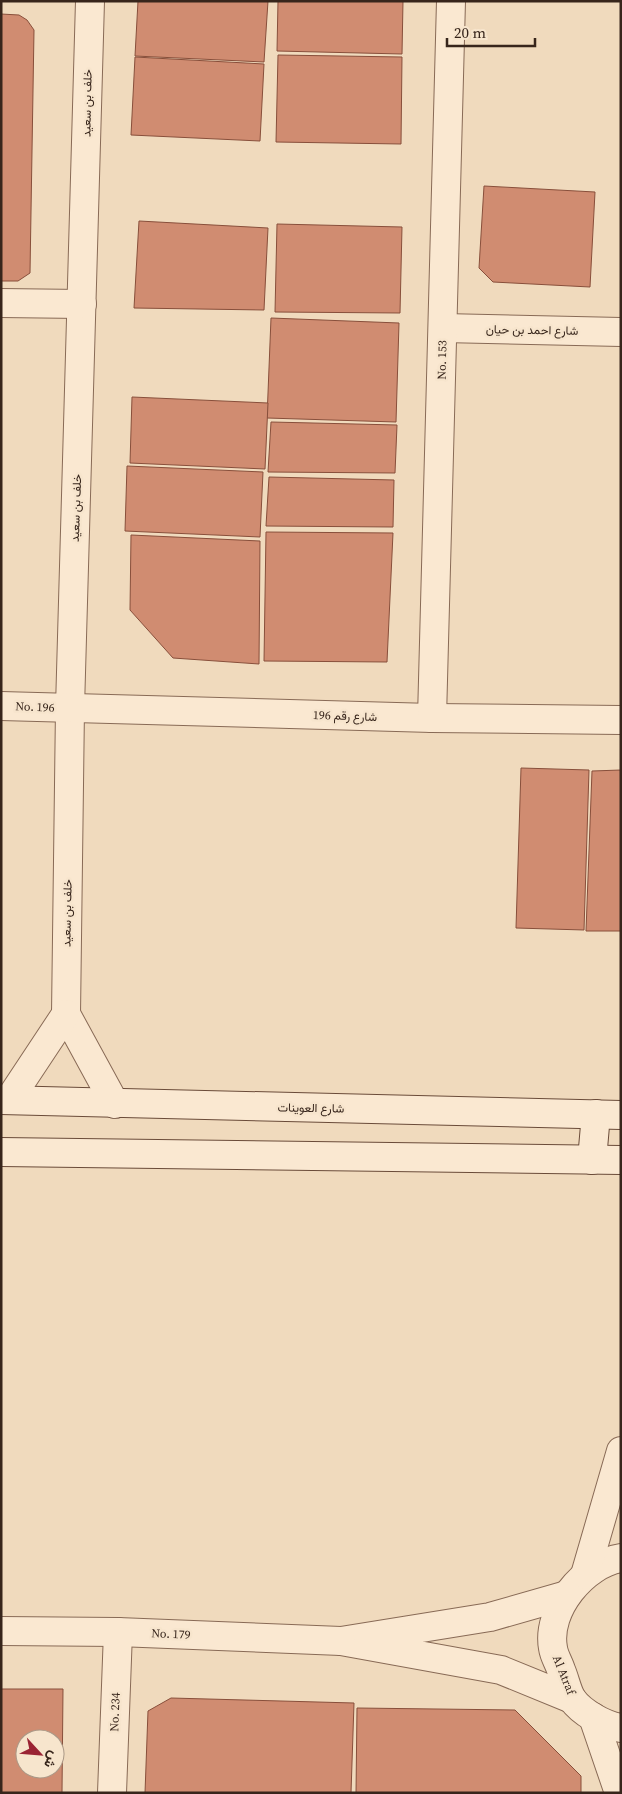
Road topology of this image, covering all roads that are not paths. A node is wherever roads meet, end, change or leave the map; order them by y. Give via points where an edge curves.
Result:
1 (90, 1) edge
2 (451, 1) edge
3 (1, 303) edge
4 (82, 304) junction
5 (443, 328) junction
6 (621, 332) edge
7 (1, 706) edge
8 (70, 708) junction
9 (432, 718) junction
10 (621, 720) edge
11 (66, 1014) junction
12 (5, 1100) edge
13 (115, 1104) junction
14 (608, 1115) edge
15 (1, 1152) edge
16 (592, 1160) junction
17 (621, 1160) edge
18 (621, 1450) edge
19 (621, 1558) edge
20 (585, 1575) junction
21 (567, 1595) junction
22 (1, 1631) edge
23 (118, 1632) junction
24 (341, 1641) junction
25 (572, 1699) junction
26 (593, 1717) junction
27 (621, 1728) edge
28 (112, 1793) edge
29 (619, 1793) edge

1 - 4 street, خلف بن سعيد
2 - 5 street, No. 153
3 - 4 street
4 - 8 street, خلف بن سعيد
5 - 6 street, شارع احمد بن حيان
5 - 9 street, No. 153
7 - 8 street, No. 196
8 - 9 street, شارع رقم 196
8 - 11 street, خلف بن سعيد
9 - 10 street, شارع رقم 196
11 - 12 street
11 - 13 street, خلف بن سعيد
12 - 13 street, شارع العوينات
13 - 14 street, شارع العوينات
14 - 16 street
15 - 16 street
16 - 17 street
18 - 20 street, Al Atraf
19 - 20 street, Al Atraf
20 - 21 street, Al Atraf
21 - 24 street, No. 179 via 490,1617
21 - 25 street, Al Atraf via 555,1621 553,1648
22 - 23 street, No. 179
23 - 24 street, No. 179
23 - 28 street, No. 234
24 - 25 street, No. 179 via 501,1670
25 - 26 street, Al Atraf
26 - 27 street, Al Atraf
26 - 29 street

